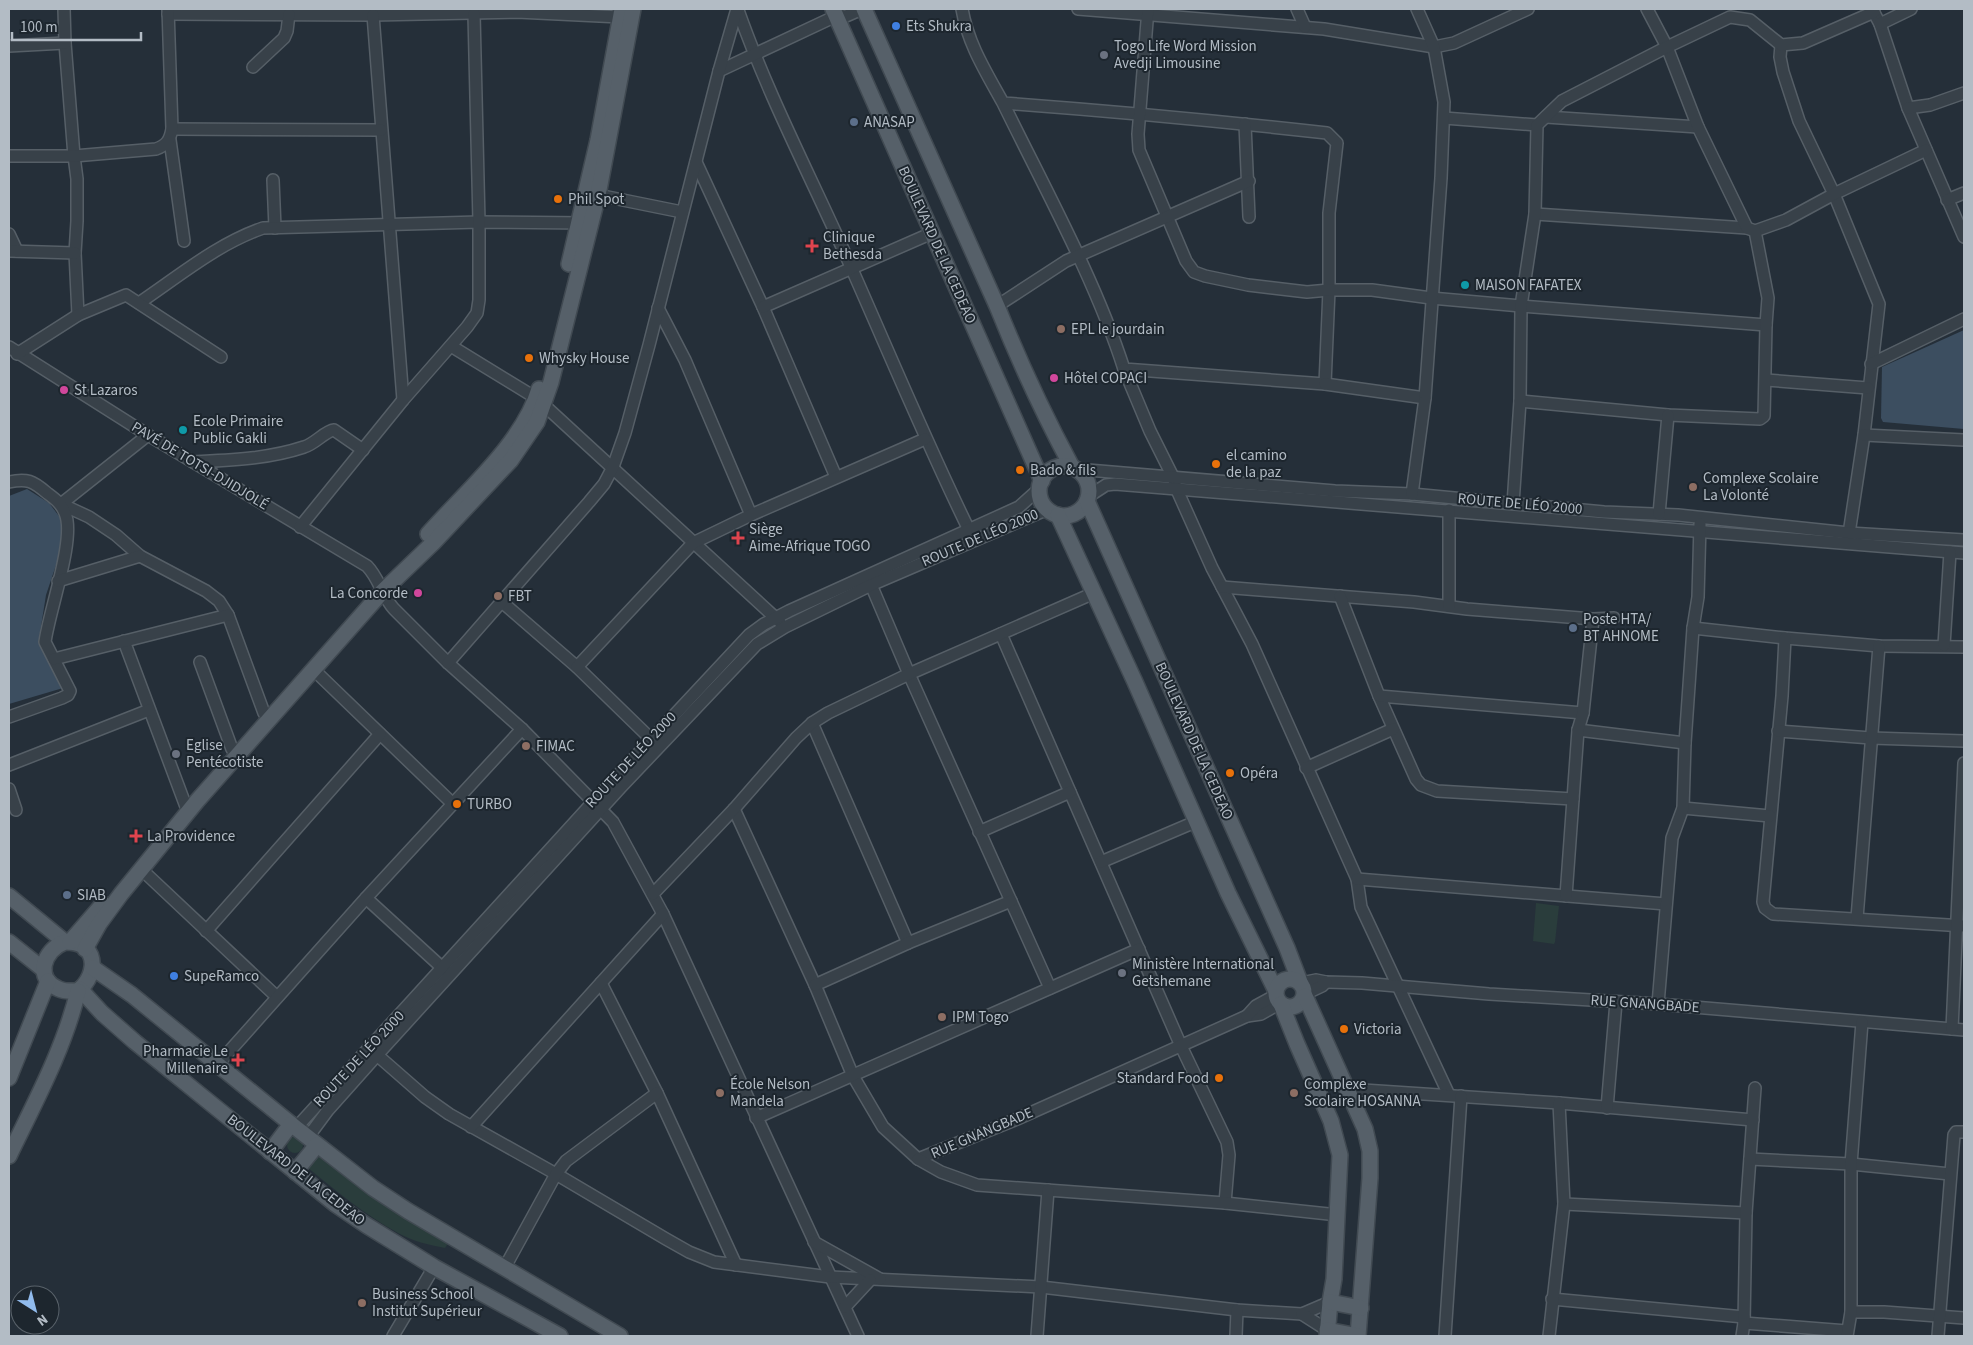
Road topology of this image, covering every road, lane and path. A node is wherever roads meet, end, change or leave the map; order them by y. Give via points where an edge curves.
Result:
1 (64, 9) edge
2 (633, 9) edge
3 (738, 9) edge
4 (863, 9) edge
5 (962, 9) edge
6 (1078, 9) edge
7 (1297, 9) edge
8 (1417, 9) edge
9 (1528, 9) edge
10 (1648, 9) edge
11 (1911, 9) edge
12 (517, 10) edge
13 (1873, 10) edge
14 (168, 11) edge
15 (1147, 12) edge
16 (282, 13) edge
17 (621, 13) edge
18 (835, 13) edge
19 (474, 14) junction
20 (374, 15) junction
21 (1880, 24) junction
22 (1305, 27) junction
23 (65, 43) junction
24 (1781, 45) junction
25 (9, 46) edge
26 (1666, 46) junction
27 (1434, 47) junction
28 (754, 55) junction
29 (253, 67) dead end
30 (719, 71) junction
31 (1964, 93) edge
32 (1003, 103) junction
33 (1908, 108) junction
34 (1139, 113) junction
35 (1546, 117) junction
36 (1444, 118) junction
37 (1245, 124) junction
38 (1536, 125) junction
39 (1698, 127) junction
40 (381, 130) junction
41 (171, 135) junction
42 (1926, 150) junction
43 (9, 156) edge
44 (74, 156) junction
45 (696, 162) junction
46 (273, 180) dead end
47 (1249, 181) junction
48 (1964, 193) edge
49 (1834, 194) junction
50 (598, 195) junction
51 (1947, 200) junction
52 (682, 212) junction
53 (1535, 214) junction
54 (1250, 217) dead end
55 (1168, 218) junction
56 (479, 222) junction
57 (585, 223) junction
58 (390, 224) junction
59 (274, 228) junction
60 (1751, 229) junction
61 (932, 233) junction
62 (9, 234) edge
63 (1964, 237) edge
64 (184, 241) dead end
65 (13, 251) edge
66 (75, 253) junction
67 (1078, 256) junction
68 (851, 268) junction
69 (1329, 290) junction
70 (1431, 298) junction
71 (139, 303) junction
72 (997, 306) junction
73 (1522, 306) junction
74 (763, 307) junction
75 (658, 308) junction
76 (78, 315) junction
77 (1964, 319) edge
78 (1766, 325) junction
79 (451, 346) junction
80 (13, 350) edge
81 (221, 357) dead end
82 (1871, 364) junction
83 (1124, 369) junction
84 (1766, 380) junction
85 (1325, 384) junction
86 (1868, 388) junction
87 (1425, 398) junction
88 (403, 400) junction
89 (1520, 401) junction
90 (540, 402) junction
91 (1668, 415) junction
92 (1864, 434) junction
93 (148, 435) junction
94 (925, 439) junction
95 (1964, 440) edge
96 (362, 450) junction
97 (193, 462) junction
98 (613, 467) junction
99 (1074, 468) junction
100 (836, 477) junction
101 (1173, 477) junction
102 (9, 482) edge
103 (1041, 485) junction
104 (1176, 490) junction
105 (1412, 494) junction
106 (1088, 498) junction
107 (61, 504) junction
108 (1513, 504) junction
109 (1449, 510) junction
110 (1053, 512) junction
111 (1659, 514) junction
112 (751, 515) junction
113 (1700, 518) junction
114 (300, 526) junction
115 (969, 530) junction
116 (1700, 532) junction
117 (1848, 539) junction
118 (1964, 540) edge
119 (693, 543) junction
120 (1950, 552) junction
121 (1964, 553) edge
122 (140, 556) junction
123 (58, 581) junction
124 (869, 581) junction
125 (380, 587) junction
126 (1222, 587) junction
127 (1094, 593) junction
128 (1340, 596) junction
129 (502, 602) junction
130 (1449, 606) junction
131 (228, 615) junction
132 (775, 618) junction
133 (1593, 618) junction
134 (1614, 618) dead end
135 (785, 627) junction
136 (1694, 628) junction
137 (1001, 634) junction
138 (1785, 638) junction
139 (124, 641) junction
140 (1944, 645) junction
141 (1879, 646) junction
142 (1964, 647) edge
143 (54, 659) junction
144 (200, 662) dead end
145 (448, 664) junction
146 (577, 667) junction
147 (314, 670) junction
148 (909, 674) junction
149 (1379, 696) junction
150 (148, 710) junction
151 (264, 713) junction
152 (1583, 713) junction
153 (9, 717) edge
154 (812, 723) junction
155 (522, 729) junction
156 (1394, 729) junction
157 (1578, 730) junction
158 (1778, 731) junction
159 (380, 734) junction
160 (1871, 738) junction
161 (650, 739) junction
162 (1964, 741) edge
163 (1685, 743) junction
164 (232, 749) junction
165 (1964, 763) edge
166 (9, 765) edge
167 (1306, 768) junction
168 (9, 789) edge
169 (1070, 792) junction
170 (1574, 799) junction
171 (453, 804) junction
172 (598, 805) junction
173 (186, 808) junction
174 (1683, 808) junction
175 (734, 809) junction
176 (16, 810) dead end
177 (1770, 816) junction
178 (1195, 822) junction
179 (979, 832) junction
180 (1962, 839) edge
181 (1100, 862) junction
182 (141, 868) junction
183 (1357, 879) junction
184 (653, 894) junction
185 (9, 896) edge
186 (1566, 896) junction
187 (366, 898) junction
188 (1010, 901) junction
189 (1666, 904) junction
190 (663, 914) junction
191 (1857, 918) junction
192 (1960, 926) edge
193 (206, 931) junction
194 (9, 942) edge
195 (67, 942) junction
196 (908, 943) junction
197 (85, 949) junction
198 (1139, 949) junction
199 (93, 968) junction
200 (446, 972) junction
201 (46, 976) junction
202 (601, 983) junction
203 (814, 985) junction
204 (1050, 988) junction
205 (1400, 988) junction
206 (1303, 989) junction
207 (79, 990) junction
208 (277, 997) junction
209 (1278, 998) junction
210 (1616, 1002) junction
211 (1658, 1004) junction
212 (1862, 1022) junction
213 (1952, 1029) junction
214 (1964, 1030) edge
215 (1181, 1046) junction
216 (377, 1055) junction
217 (218, 1064) junction
218 (853, 1076) junction
219 (9, 1078) edge
220 (1755, 1088) dead end
221 (1348, 1089) junction
222 (657, 1093) junction
223 (1449, 1096) junction
224 (1461, 1096) junction
225 (1559, 1103) junction
226 (1607, 1108) junction
227 (756, 1118) junction
228 (1753, 1120) junction
229 (472, 1127) junction
230 (1964, 1132) edge
231 (303, 1133) junction
232 (270, 1152) junction
233 (9, 1156) edge
234 (918, 1159) junction
235 (1750, 1159) junction
236 (1851, 1164) junction
237 (295, 1172) junction
238 (556, 1174) junction
239 (1950, 1174) junction
240 (1048, 1190) junction
241 (1225, 1203) junction
242 (1564, 1204) junction
243 (1746, 1213) junction
244 (1338, 1215) junction
245 (814, 1242) junction
246 (736, 1265) junction
247 (434, 1267) junction
248 (505, 1267) junction
249 (830, 1277) junction
250 (870, 1280) junction
251 (883, 1280) junction
252 (1041, 1287) junction
253 (1552, 1299) junction
254 (1330, 1302) junction
255 (845, 1306) junction
256 (1361, 1308) junction
257 (1237, 1310) junction
258 (1851, 1312) junction
259 (1302, 1314) junction
260 (1940, 1316) junction
261 (1964, 1318) edge
262 (1744, 1320) junction
263 (1327, 1333) edge
264 (1847, 1334) edge
265 (393, 1336) edge
266 (560, 1336) edge
267 (620, 1336) edge
268 (858, 1336) edge
269 (1037, 1336) edge
270 (1236, 1336) edge
271 (1358, 1336) edge
272 (1445, 1336) edge
273 (1549, 1336) edge
274 (1742, 1336) edge
275 (1938, 1336) edge

1 - 23 street
2 - 50 main road
3 - 28 street
3 - 30 street
4 - 18 street via 846,16
4 - 72 main road, BOULEVARD DE LA CEDEAO
5 - 32 street via 972,46
6 - 15 street
7 - 22 street
8 - 27 street
9 - 27 street via 1454,43
10 - 26 street
11 - 21 street
12 - 17 street
12 - 19 street
13 - 21 street
13 - 24 street via 1803,43
14 - 16 street
14 - 41 street
15 - 22 street
15 - 34 street
16 - 20 street
16 - 29 street via 287,31 284,38
17 - 57 main road
18 - 28 street
18 - 61 main road, BOULEVARD DE LA CEDEAO
19 - 20 street
19 - 56 street
20 - 40 street
21 - 33 street
22 - 27 street
23 - 25 street
23 - 44 street
24 - 26 street via 1750,20 1730,17
24 - 49 street via 1783,72 1797,114
26 - 35 street via 1562,102
26 - 39 street
27 - 36 street
28 - 30 street
28 - 68 street
30 - 45 street
31 - 33 street via 1930,105
32 - 34 street
32 - 67 street
33 - 42 street
34 - 37 street
34 - 55 street via 1139,150
35 - 38 street
35 - 39 street
36 - 38 street
36 - 70 street
37 - 47 street
37 - 69 street via 1327,133 1337,144 1330,213
38 - 53 street
39 - 60 street
40 - 41 street
40 - 58 street
41 - 44 street via 164,146 156,149
41 - 64 street
42 - 49 street
42 - 51 street
43 - 44 street
44 - 66 street via 77,179
45 - 52 street
45 - 74 street
46 - 59 street
47 - 54 street
47 - 55 street
48 - 51 street
49 - 60 street via 1786,220
49 - 82 street via 1879,304
50 - 52 street
50 - 57 main road
51 - 63 street
52 - 75 street
53 - 60 street
53 - 73 street
55 - 67 street
55 - 69 street via 1186,262 1194,272 1248,286 1307,292
56 - 57 street
56 - 58 street
56 - 79 street via 477,312
57 - 90 main road
58 - 59 street
58 - 88 street
59 - 71 street via 263,228 226,244
60 - 78 street via 1768,298
61 - 68 street
61 - 103 main road, BOULEVARD DE LA CEDEAO
62 - 65 street
65 - 66 street
66 - 76 street
67 - 72 street
67 - 83 street
68 - 74 street
68 - 94 street
69 - 70 street via 1372,290
69 - 85 street
70 - 73 street
70 - 87 street
71 - 76 street via 126,294
71 - 81 street
72 - 99 main road, BOULEVARD DE LA CEDEAO via 1047,421
73 - 78 street
73 - 89 street
74 - 100 street
75 - 98 street
75 - 112 street via 685,360
76 - 80 street
77 - 82 street
78 - 84 street
79 - 88 street
79 - 90 street
80 - 93 street, PAVÉ DE TOTSI-DJIDJOLÉ
82 - 86 street
83 - 85 street
83 - 101 street
84 - 86 street
84 - 91 street via 1764,416 1760,419
85 - 87 street
86 - 92 street
87 - 105 street
88 - 96 street
89 - 91 street
89 - 108 street
90 - 98 street
90 - 125 main road via 506,448
91 - 111 street
92 - 95 street
92 - 117 street
93 - 97 street, PAVÉ DE TOTSI-DJIDJOLÉ
93 - 107 street
94 - 100 street
94 - 115 street
96 - 97 street via 334,430 318,441 277,455
96 - 114 street
97 - 114 street, PAVÉ DE TOTSI-DJIDJOLÉ
98 - 119 street
98 - 129 street via 604,484
99 - 101 street, ROUTE DE LÉO 2000
99 - 103 main road via 1065,466 1051,470
99 - 106 main road via 1087,480
100 - 112 street
101 - 104 street
101 - 105 street, ROUTE DE LÉO 2000
102 - 107 street via 29,480
103 - 110 main road via 1043,504
103 - 115 street, ROUTE DE LÉO 2000 via 1020,507
104 - 106 street, ROUTE DE LÉO 2000 via 1115,484 1106,485
104 - 109 street, ROUTE DE LÉO 2000
104 - 126 street
105 - 108 street, ROUTE DE LÉO 2000
106 - 110 main road via 1075,513 1067,516
106 - 206 main road, BOULEVARD DE LA CEDEAO
107 - 122 street via 116,535
107 - 123 street via 69,529
108 - 111 street, ROUTE DE LÉO 2000
109 - 116 street, ROUTE DE LÉO 2000
109 - 130 street
110 - 124 street, ROUTE DE LÉO 2000
110 - 127 main road, BOULEVARD DE LA CEDEAO
111 - 113 street, ROUTE DE LÉO 2000
112 - 119 street
113 - 116 street
113 - 117 street, ROUTE DE LÉO 2000
114 - 125 street, PAVÉ DE TOTSI-DJIDJOLÉ via 367,566
115 - 124 street, ROUTE DE LÉO 2000
116 - 117 street, ROUTE DE LÉO 2000
116 - 136 street
117 - 118 street, ROUTE DE LÉO 2000
117 - 120 street, ROUTE DE LÉO 2000
119 - 132 street
119 - 146 street
120 - 121 street, ROUTE DE LÉO 2000
120 - 140 street
122 - 123 street
122 - 131 street via 206,591
123 - 143 street via 45,642
124 - 132 street, ROUTE DE LÉO 2000
124 - 135 street, ROUTE DE LÉO 2000
124 - 148 street
125 - 145 street, PAVÉ DE TOTSI-DJIDJOLÉ via 394,609
125 - 147 main road
125 - 151 main road
126 - 128 street
126 - 167 street via 1255,651
127 - 137 street
127 - 178 main road, BOULEVARD DE LA CEDEAO
128 - 130 street
128 - 149 street
129 - 145 street
129 - 146 street
130 - 133 street
131 - 139 street
131 - 151 street
132 - 135 street
132 - 161 street, ROUTE DE LÉO 2000 via 749,635
133 - 134 street
133 - 152 street
135 - 172 street, ROUTE DE LÉO 2000 via 743,657
136 - 138 street
136 - 163 street
137 - 148 street
137 - 169 street
138 - 141 street
138 - 158 street
139 - 143 street
139 - 150 street
140 - 141 street
140 - 142 street
141 - 160 street
143 - 153 street via 69,686 68,695
144 - 164 street
145 - 155 street, PAVÉ DE TOTSI-DJIDJOLÉ
146 - 161 street
147 - 159 street
147 - 173 main road
148 - 154 street via 828,712
148 - 179 street
149 - 152 street
149 - 156 street
150 - 166 street
150 - 173 street
151 - 164 main road
152 - 157 street
154 - 175 street
154 - 196 street
155 - 171 street
155 - 172 street, PAVÉ DE TOTSI-DJIDJOLÉ
156 - 167 street
156 - 170 street via 1416,780 1432,790
157 - 163 street
157 - 170 street
158 - 160 street
158 - 177 street
159 - 171 street
159 - 193 street
160 - 162 street
160 - 191 street
161 - 172 street, ROUTE DE LÉO 2000
163 - 174 street
164 - 173 main road
165 - 180 street
167 - 183 street
168 - 176 street
169 - 179 street
169 - 181 street
170 - 186 street
171 - 187 street
172 - 184 street, PAVÉ DE TOTSI-DJIDJOLÉ via 622,836
172 - 200 street, ROUTE DE LÉO 2000
173 - 182 main road
173 - 195 main road
174 - 177 street
174 - 189 street via 1672,838
175 - 184 street
175 - 203 street, RUE GNANGBADE
177 - 191 street via 1765,908 1773,914
178 - 181 street
178 - 209 main road, BOULEVARD DE LA CEDEAO
179 - 188 street
180 - 192 street
181 - 198 street
182 - 193 street
182 - 197 main road
183 - 186 street
183 - 205 street via 1361,906
184 - 190 street, PAVÉ DE TOTSI-DJIDJOLÉ
185 - 195 main road
186 - 189 street
187 - 200 street
187 - 208 street
188 - 196 street
188 - 204 street
189 - 211 street
190 - 202 street
190 - 227 street, PAVÉ DE TOTSI-DJIDJOLÉ
191 - 192 street
192 - 213 street
193 - 208 street
194 - 201 main road
195 - 197 main road
195 - 201 main road via 46,955
196 - 203 street
197 - 199 main road
198 - 204 street
198 - 215 street
199 - 207 main road via 91,977
199 - 217 main road
200 - 216 street, ROUTE DE LÉO 2000
200 - 231 street, ROUTE DE LÉO 2000
201 - 207 main road via 59,989
201 - 219 main road
202 - 222 street
202 - 229 street
203 - 218 street, RUE GNANGBADE
204 - 218 street
205 - 206 street, RUE GNANGBADE via 1326,982 1319,988
205 - 210 street, RUE GNANGBADE
205 - 223 street
206 - 209 main road via 1303,1000 1295,1007 1286,1007
206 - 209 main road via 1291,978 1285,979 1281,982
206 - 221 main road, BOULEVARD DE LA CEDEAO
207 - 232 main road, BOULEVARD DE LA CEDEAO via 112,1022
207 - 233 main road via 61,1046
208 - 217 street
209 - 215 street, RUE GNANGBADE via 1256,1006 1247,1016
209 - 244 main road, BOULEVARD DE LA CEDEAO via 1338,1142
210 - 211 street, RUE GNANGBADE
210 - 226 street
211 - 212 street, RUE GNANGBADE
212 - 213 street, RUE GNANGBADE
212 - 236 street
213 - 214 street, RUE GNANGBADE
215 - 234 street, RUE GNANGBADE
215 - 241 street via 1229,1148
216 - 229 street via 425,1097
216 - 231 street, ROUTE DE LÉO 2000
217 - 231 main road
218 - 227 street
218 - 234 street, RUE GNANGBADE via 883,1127
220 - 228 street
221 - 223 street
221 - 256 main road, BOULEVARD DE LA CEDEAO via 1370,1151
222 - 238 street via 566,1161
222 - 246 street
223 - 224 street
224 - 225 street
224 - 272 street
225 - 226 street
225 - 242 street
226 - 228 street
227 - 245 street, PAVÉ DE TOTSI-DJIDJOLÉ
228 - 235 street
229 - 238 street
230 - 239 street via 1954,1134
231 - 232 main road
231 - 237 main road
231 - 248 main road via 390,1199
232 - 237 main road, BOULEVARD DE LA CEDEAO
234 - 240 street via 941,1172 978,1184
235 - 236 street
235 - 243 street
236 - 239 street
236 - 258 street
237 - 247 main road, BOULEVARD DE LA CEDEAO via 366,1225
238 - 246 street via 689,1252 714,1262
238 - 248 street
239 - 260 street
240 - 241 street
240 - 252 street
241 - 244 street
242 - 243 street
242 - 253 street
243 - 262 street
244 - 254 main road, BOULEVARD DE LA CEDEAO
245 - 249 street, PAVÉ DE TOTSI-DJIDJOLÉ
245 - 251 street
246 - 249 street
247 - 265 street
247 - 266 main road, BOULEVARD DE LA CEDEAO
248 - 267 main road
249 - 250 street
249 - 255 street, PAVÉ DE TOTSI-DJIDJOLÉ
250 - 251 street
250 - 255 street
251 - 252 street
252 - 257 street
252 - 269 street
253 - 262 street
253 - 273 street
254 - 256 main road
254 - 259 street
254 - 263 main road, BOULEVARD DE LA CEDEAO
255 - 268 street, PAVÉ DE TOTSI-DJIDJOLÉ
256 - 271 main road, BOULEVARD DE LA CEDEAO
257 - 259 street
257 - 270 street
258 - 260 street
258 - 264 street
259 - 263 street
260 - 261 street
260 - 275 street
262 - 264 street
262 - 274 street
263 - 271 main road

